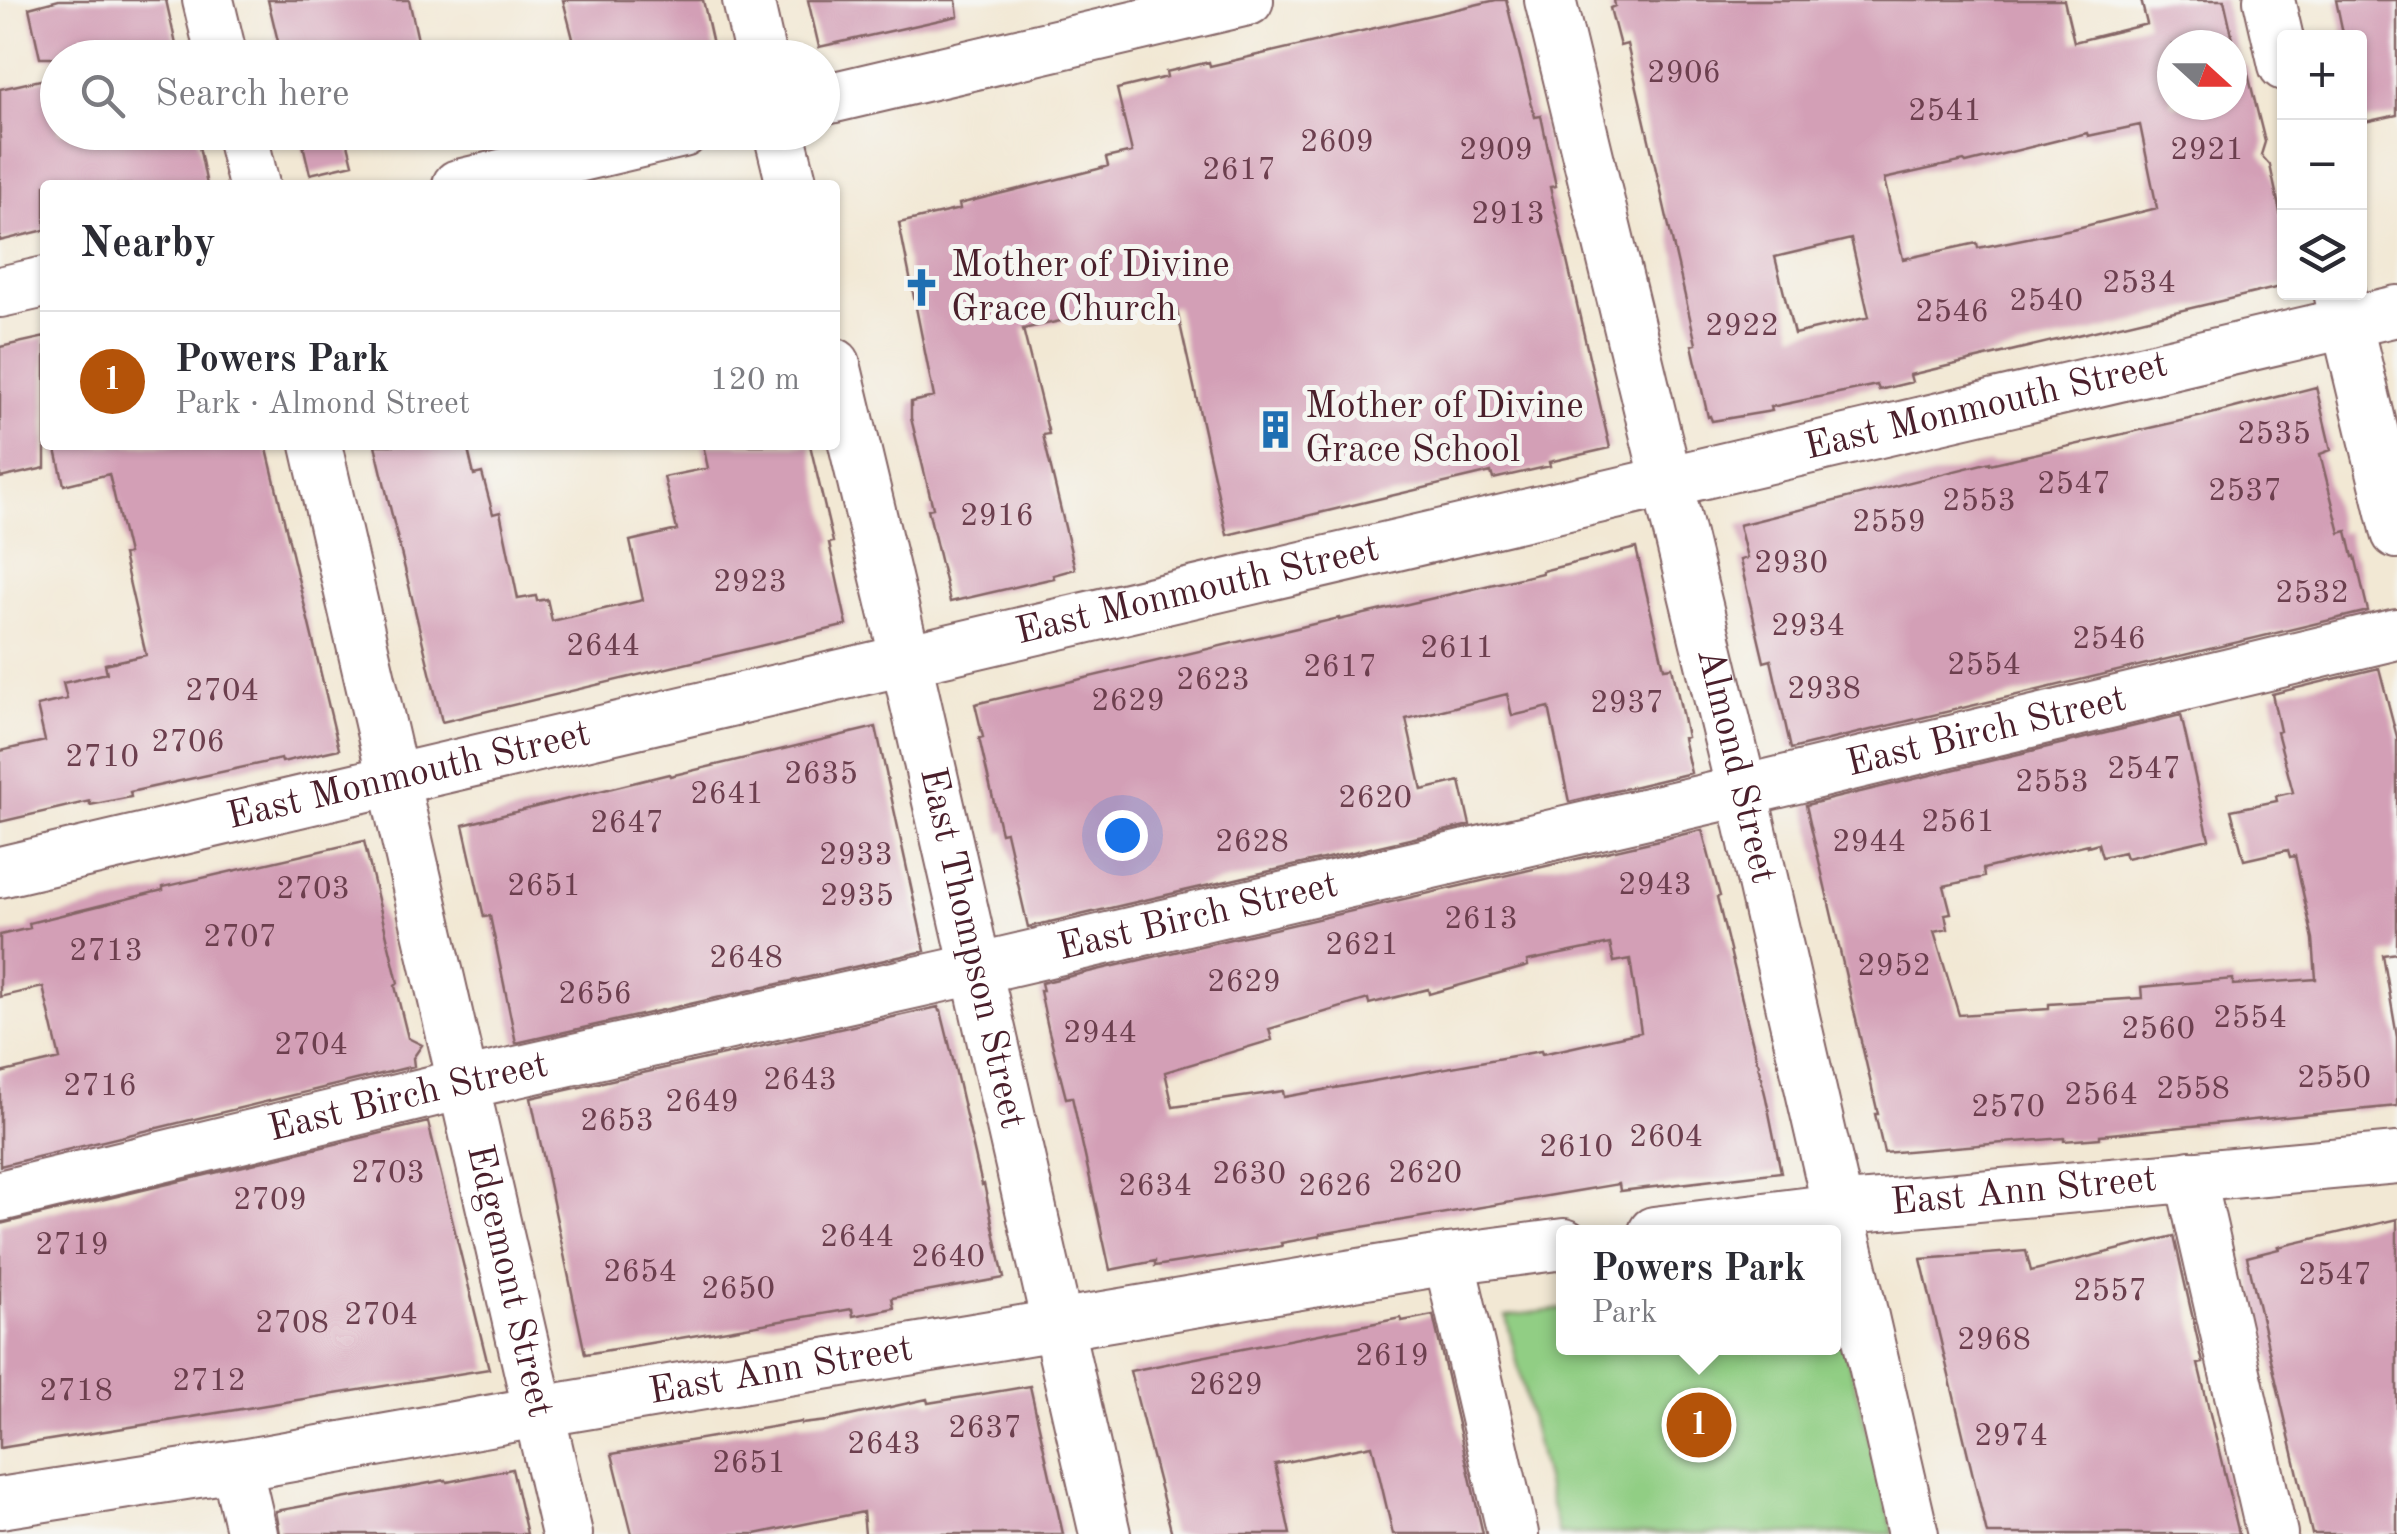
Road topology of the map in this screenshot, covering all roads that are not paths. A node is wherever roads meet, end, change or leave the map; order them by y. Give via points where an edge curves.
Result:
1 (208, 0) edge
2 (748, 0) edge
3 (1248, 0) edge
4 (1550, 0) edge
5 (2269, 0) edge
6 (2277, 35) edge
7 (218, 40) edge
8 (758, 40) edge
9 (840, 96) edge
10 (245, 150) edge
11 (606, 150) edge
12 (784, 150) edge
13 (253, 180) edge
14 (479, 180) edge
15 (791, 180) edge
16 (40, 283) edge
17 (0, 292) edge
18 (2343, 308) edge
19 (2397, 311) edge
20 (840, 385) edge
21 (317, 450) edge
22 (1666, 480) junction
23 (2397, 533) edge
24 (2397, 634) edge
25 (906, 661) junction
26 (394, 780) junction
27 (1742, 792) junction
28 (0, 872) edge
29 (976, 969) junction
30 (462, 1084) junction
31 (2397, 1158) edge
32 (2190, 1176) junction
33 (0, 1196) edge
34 (1836, 1209) junction
35 (1709, 1225) edge
36 (1840, 1225) edge
37 (1841, 1230) edge
38 (1556, 1245) edge
39 (1449, 1259) junction
40 (1058, 1324) junction
41 (538, 1412) junction
42 (236, 1466) junction
43 (0, 1503) edge
44 (252, 1534) edge
45 (567, 1534) edge
46 (1105, 1534) edge
47 (1512, 1534) edge
48 (1912, 1534) edge
49 (2272, 1534) edge

1 - 7 street
2 - 8 street
3 - 9 street
4 - 22 street, Almond Street
5 - 6 street
10 - 13 street
11 - 14 street
12 - 15 street
16 - 17 street
18 - 19 street, East Monmouth Street
18 - 22 street, East Monmouth Street
18 - 23 street
20 - 25 street, East Thompson Street
21 - 26 street, Edgemont Street
22 - 25 street, East Monmouth Street
22 - 27 street, Almond Street
24 - 27 street, East Birch Street
25 - 26 street, East Monmouth Street
25 - 29 street, East Thompson Street
26 - 28 street, East Monmouth Street
26 - 30 street, Edgemont Street
27 - 29 street, East Birch Street
27 - 34 street, Almond Street
29 - 30 street, East Birch Street
29 - 40 street, East Thompson Street
30 - 33 street, East Birch Street
30 - 41 street, Edgemont Street
31 - 32 street, East Ann Street
32 - 34 street, East Ann Street
32 - 49 street
34 - 35 street, East Ann Street
34 - 36 street, Almond Street
37 - 48 street, Almond Street
38 - 39 street, East Ann Street
39 - 40 street, East Ann Street
39 - 47 street
40 - 41 street, East Ann Street
40 - 46 street, East Thompson Street
41 - 42 street, East Ann Street
41 - 45 street, Edgemont Street
42 - 43 street, East Ann Street
42 - 44 street

